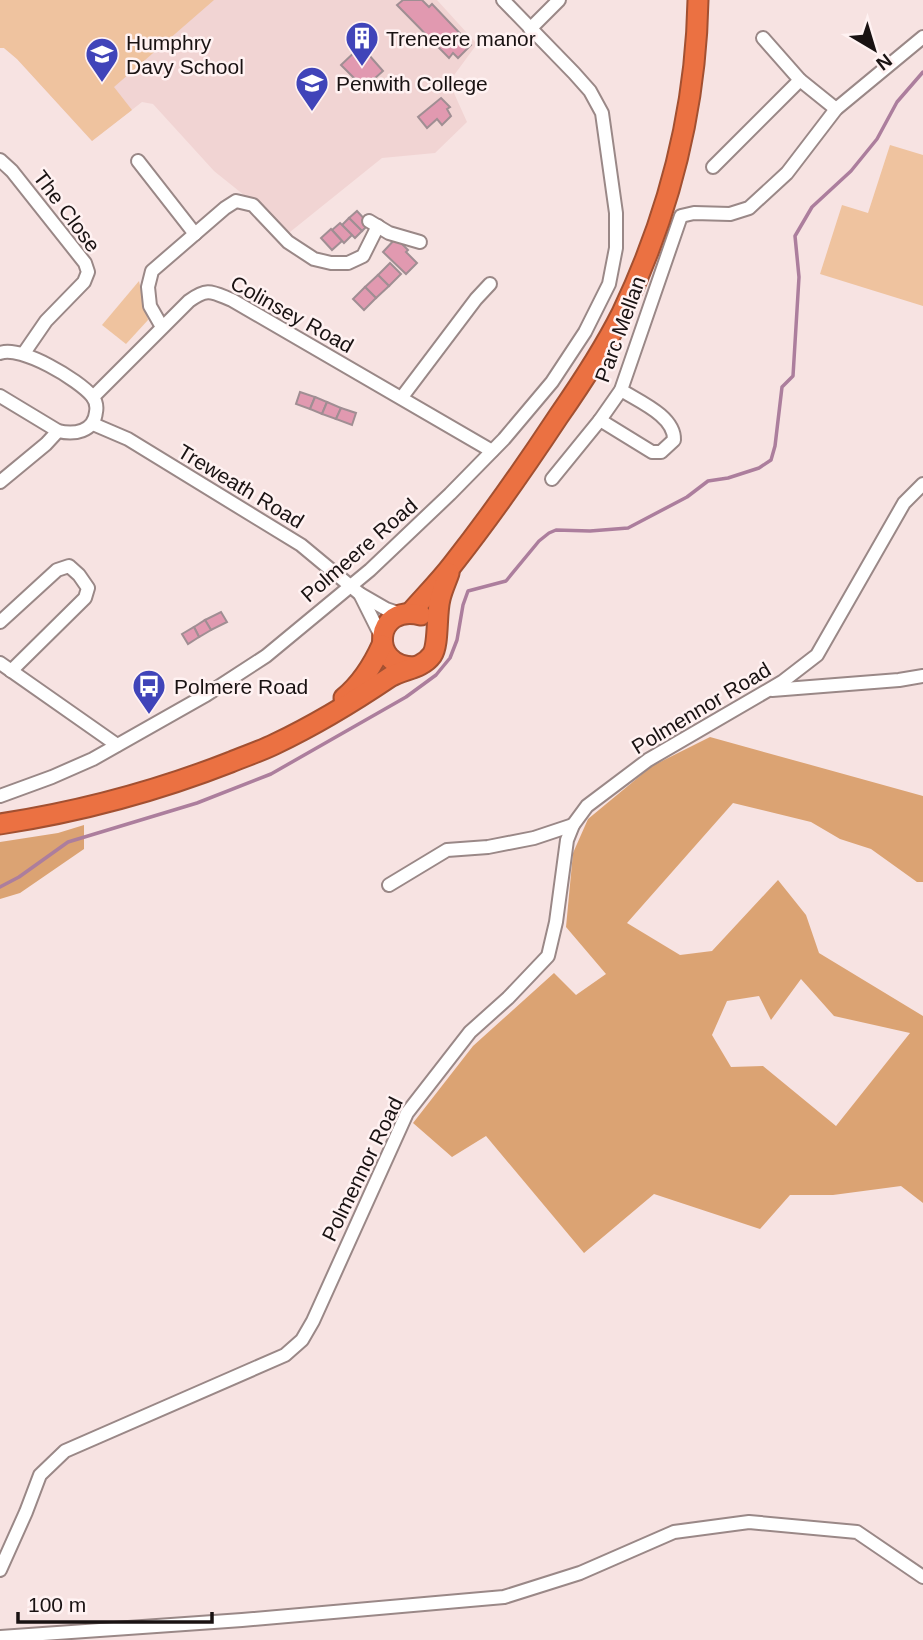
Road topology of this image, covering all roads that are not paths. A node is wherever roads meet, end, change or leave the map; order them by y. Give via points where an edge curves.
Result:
1 (503, 0) edge
2 (559, 0) edge
3 (698, 0) edge
4 (530, 29) junction
5 (923, 37) edge
6 (764, 38) dead end
7 (800, 80) junction
8 (836, 109) junction
9 (0, 160) edge
10 (138, 161) dead end
11 (713, 167) dead end
12 (195, 234) junction
13 (420, 242) dead end
14 (490, 284) dead end
15 (162, 327) junction
16 (0, 353) edge
17 (24, 353) junction
18 (621, 390) junction
19 (0, 396) edge
20 (93, 397) junction
21 (402, 397) junction
22 (600, 420) junction
23 (93, 424) junction
24 (58, 431) junction
25 (492, 451) junction
26 (552, 479) dead end
27 (0, 482) edge
28 (923, 484) edge
29 (451, 566) junction
30 (355, 589) junction
31 (406, 613) junction
32 (0, 622) edge
33 (435, 630) junction
34 (382, 642) junction
35 (6, 667) edge
36 (415, 667) junction
37 (923, 676) edge
38 (768, 691) junction
39 (313, 724) junction
40 (117, 746) junction
41 (0, 796) edge
42 (0, 824) edge
43 (573, 825) junction
44 (389, 885) dead end
45 (0, 1570) edge
46 (923, 1577) edge
47 (0, 1637) edge

1 - 4 street, Polmeere Road
2 - 4 street
3 - 29 highway via 694,79 682,142 642,269 588,373
4 - 25 street, Polmeere Road via 574,73 602,113 616,213 616,248 609,284 585,332 552,382
5 - 8 street
6 - 7 street
7 - 8 street
7 - 11 street
8 - 18 street, Parc Mellan via 787,173 749,208 730,214 681,216
9 - 17 street, The Close via 88,272
10 - 12 street
12 - 13 street via 236,201 253,205 288,242 314,259 331,263 348,263 363,256 373,224
12 - 15 street via 152,271 150,306
14 - 21 street
15 - 20 street, Colinsey Road
15 - 21 street, Colinsey Road via 189,301 210,291
16 - 17 street
17 - 20 street
18 - 22 street, Parc Mellan
18 - 22 street via 668,421 675,431 674,440 661,452 652,452
19 - 24 street
20 - 23 street via 97,406
21 - 25 street, Colinsey Road
22 - 26 street, Parc Mellan
23 - 24 street via 79,431
23 - 30 street, Treweath Road via 128,439 301,545
24 - 27 street
25 - 30 street, Polmeere Road
28 - 38 street, Polmennor Road via 904,503 817,655
29 - 31 highway
29 - 33 highway
30 - 31 street, Treweath Road via 386,608
30 - 34 street, Treweath Road
30 - 40 street, Polmeere Road via 266,656
31 - 33 highway via 421,615
31 - 34 highway via 388,623
32 - 35 street via 57,570 69,566 88,588 85,598
33 - 36 highway via 434,653
34 - 36 highway via 394,663
34 - 39 highway via 363,678
35 - 40 street
36 - 39 highway
37 - 38 street
38 - 43 street, Polmennor Road via 648,760 587,806
39 - 42 highway via 273,746 161,788
40 - 41 street, Polmeere Road
43 - 44 street via 534,838 447,850
43 - 45 street, Polmennor Road via 548,956 470,1032 407,1112 302,1340 285,1355 65,1451 40,1475
46 - 47 street via 857,1532 749,1522 674,1532 580,1573 504,1597

